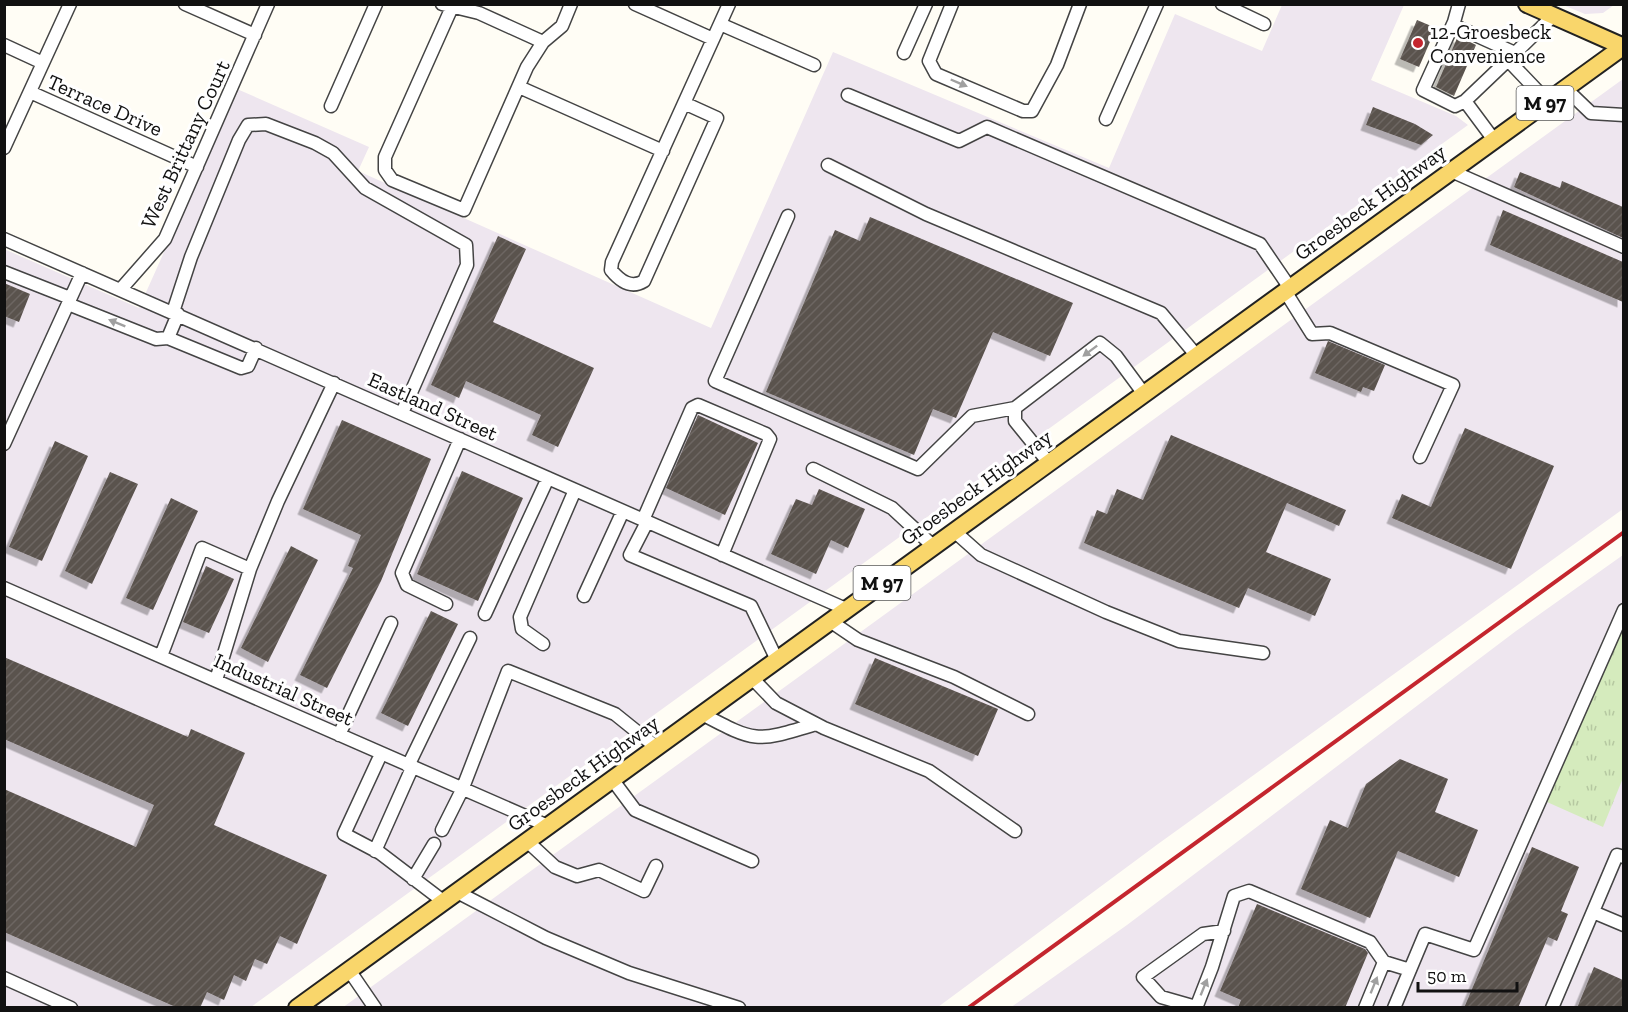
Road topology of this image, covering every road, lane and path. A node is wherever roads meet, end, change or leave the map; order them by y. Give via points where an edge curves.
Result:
1 (70, 4) edge
2 (185, 4) edge
3 (268, 4) edge
4 (376, 4) edge
5 (571, 4) edge
6 (635, 4) edge
7 (729, 4) edge
8 (926, 4) edge
9 (952, 4) edge
10 (1080, 4) edge
11 (1157, 4) edge
12 (1222, 4) edge
13 (1459, 4) edge
14 (1527, 4) edge
15 (447, 6) edge
16 (1553, 16) junction
17 (720, 24) junction
18 (1264, 24) dead end
19 (1453, 25) junction
20 (255, 35) junction
21 (713, 39) junction
22 (543, 42) junction
23 (4, 45) edge
24 (1623, 46) edge
25 (904, 53) dead end
26 (1512, 56) junction
27 (43, 63) junction
28 (814, 65) dead end
29 (519, 87) junction
30 (1565, 88) junction
31 (30, 93) junction
32 (848, 94) dead end
33 (1465, 101) junction
34 (1547, 101) junction
35 (684, 104) junction
36 (331, 106) dead end
37 (1623, 115) edge
38 (1106, 119) dead end
39 (1494, 140) junction
40 (4, 148) edge
41 (663, 151) junction
42 (828, 165) dead end
43 (198, 167) junction
44 (1451, 171) junction
45 (788, 216) dead end
46 (4, 238) edge
47 (1623, 247) edge
48 (4, 272) edge
49 (82, 273) junction
50 (121, 289) junction
51 (1288, 289) junction
52 (69, 301) junction
53 (175, 313) junction
54 (168, 338) junction
55 (256, 348) junction
56 (1196, 355) junction
57 (334, 383) junction
58 (1144, 394) junction
59 (1015, 408) junction
60 (402, 413) junction
61 (460, 439) junction
62 (4, 444) edge
63 (1420, 457) dead end
64 (1049, 463) junction
65 (813, 469) dead end
66 (548, 478) junction
67 (575, 490) junction
68 (623, 511) junction
69 (645, 521) junction
70 (954, 531) junction
71 (933, 546) junction
72 (722, 555) junction
73 (250, 568) junction
74 (4, 588) edge
75 (584, 596) dead end
76 (446, 604) dead end
77 (846, 609) junction
78 (1623, 610) edge
79 (484, 614) dead end
80 (830, 621) junction
81 (391, 623) dead end
82 (470, 638) dead end
83 (543, 644) dead end
84 (1263, 653) dead end
85 (161, 656) junction
86 (777, 660) junction
87 (752, 678) junction
88 (216, 680) junction
89 (702, 714) junction
90 (1028, 714) dead end
91 (816, 724) junction
92 (339, 735) junction
93 (656, 747) junction
94 (381, 754) junction
95 (410, 767) junction
96 (612, 779) junction
97 (462, 790) junction
98 (548, 826) junction
99 (442, 830) dead end
100 (1016, 831) dead end
101 (527, 841) junction
102 (434, 844) dead end
103 (375, 851) junction
104 (1623, 857) edge
105 (752, 861) dead end
106 (656, 866) dead end
107 (413, 879) junction
108 (450, 897) junction
109 (1593, 912) junction
110 (1623, 925) edge
111 (1224, 931) junction
112 (1384, 962) junction
113 (349, 970) junction
114 (1410, 970) junction
115 (4, 978) edge
116 (1196, 1007) edge
117 (71, 1008) edge
118 (297, 1008) edge
119 (375, 1008) edge
120 (739, 1008) edge
121 (1365, 1008) edge
122 (1394, 1008) edge
123 (1552, 1008) edge

1 - 27 street
2 - 20 street
3 - 20 street, West Brittany Court
4 - 36 street
5 - 22 street via 562,26
6 - 21 street
7 - 17 street
8 - 25 street
9 -> 10 street via 929,62 936,74 1023,111 1032,111 1057,65
11 - 38 street
12 - 18 street
13 - 19 street
14 - 16 main road
15 - 22 street via 479,13
15 - 29 street via 385,157 385,170 392,180 464,210
16 - 24 main road
16 - 26 street
17 - 21 street
17 - 28 street
19 - 26 street
19 - 33 street via 1423,90 1455,106
20 - 43 street, West Brittany Court
21 - 35 street
22 - 29 street
23 - 27 street
24 - 30 main road, Groesbeck Highway / M 97
26 - 33 street
26 - 34 street
27 - 31 street
29 - 41 street
30 - 34 main road, Groesbeck Highway / M 97
30 - 37 street via 1592,113
31 - 40 street
31 - 43 street, Terrace Drive
32 - 51 street via 959,141 987,127 1260,244
33 - 39 street
34 - 39 main road, Groesbeck Highway / M 97
35 - 41 street
35 - 41 street via 717,118 644,281 628,284 611,270 612,262
39 - 44 main road, Groesbeck Highway / M 97
42 - 56 street via 926,214 1161,313
43 - 50 street, West Brittany Court via 165,239
44 - 47 street
44 - 51 main road, Groesbeck Highway / M 97
45 - 59 street via 715,381 918,469 972,416
46 - 49 street, Eastland Street
48 - 52 street
49 - 50 street, Eastland Street
49 - 52 street
50 - 53 street, Eastland Street
51 - 56 main road, Groesbeck Highway / M 97
51 - 63 street via 1312,334 1330,333 1454,385
54 -> 52 street via 156,339
52 - 62 street
53 - 54 street
53 - 55 street, Eastland Street
53 - 60 street via 191,257 248,125 266,124 315,143 333,153 365,188 466,245 467,266
54 - 55 street via 241,368 248,366
55 - 57 street, Eastland Street
56 - 58 main road, Groesbeck Highway / M 97
57 - 60 street, Eastland Street
57 - 73 street
58 -> 59 street via 1116,356 1100,343
58 - 64 main road, Groesbeck Highway / M 97
59 - 64 street via 1016,421
60 - 61 street, Eastland Street
61 - 66 street, Eastland Street
61 - 76 street via 402,573 407,585
64 - 70 main road, Groesbeck Highway / M 97
65 - 71 street via 892,508
66 - 67 street, Eastland Street
66 - 79 street
67 - 68 street, Eastland Street
67 - 83 street via 520,617 522,629
68 - 69 street, Eastland Street
68 - 75 street
69 - 72 street, Eastland Street
69 - 72 street via 692,408 698,405 766,434 771,439
69 - 86 street via 630,555 751,606
70 - 71 main road, Groesbeck Highway / M 97
70 - 84 street via 981,555 1168,637
71 - 77 main road, Groesbeck Highway / M 97
72 - 77 street, Eastland Street
73 - 85 street via 202,548
73 - 88 street
74 - 85 street, Industrial Street
77 - 80 main road, Groesbeck Highway / M 97
78 - 114 street via 1474,950 1425,934
80 - 86 main road, Groesbeck Highway / M 97
80 - 90 street via 858,640 954,677
81 - 92 street
82 - 95 street
85 - 88 street, Industrial Street
86 - 87 main road, Groesbeck Highway / M 97
87 - 89 main road, Groesbeck Highway / M 97
87 - 91 street via 776,703
88 - 92 street, Industrial Street
89 - 91 street via 760,739
89 - 93 main road, Groesbeck Highway / M 97
91 - 100 street via 929,771
92 - 94 street, Industrial Street
93 - 96 main road, Groesbeck Highway / M 97
93 - 97 street via 615,714 508,671
94 - 95 street, Industrial Street
94 - 103 street via 344,834
95 - 97 street, Industrial Street
95 - 103 street
96 - 98 main road, Groesbeck Highway / M 97
96 - 105 street via 635,810
97 - 98 street, Industrial Street
97 - 99 street
98 - 101 main road, Groesbeck Highway / M 97
101 - 106 street via 555,867 577,876 600,870 645,891
101 - 108 main road, Groesbeck Highway / M 97
102 - 107 street
103 - 107 street
104 - 109 street via 1617,855
107 - 108 street
108 - 113 main road, Groesbeck Highway / M 97
108 - 120 street via 629,973
109 - 110 street
109 - 123 street
111 - 112 street via 1234,896 1249,891 1370,942
116 -> 111 street
111 - 116 street via 1203,934 1143,977 1161,997
112 - 114 street
121 -> 112 street
113 - 118 main road, Groesbeck Highway / M 97
113 - 119 street
114 - 122 street
115 - 117 street

